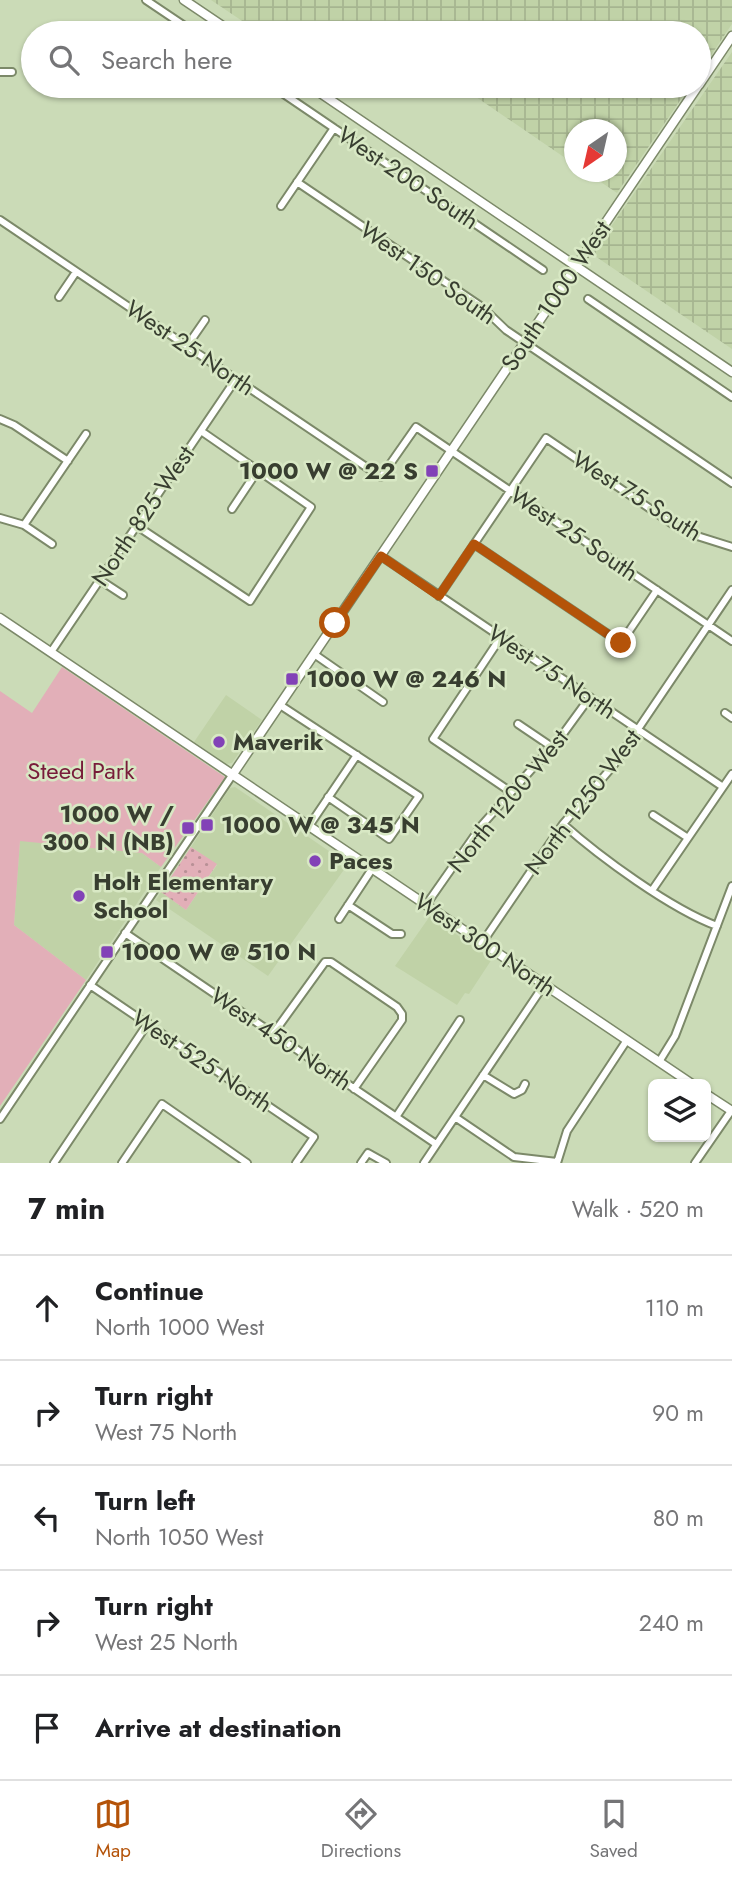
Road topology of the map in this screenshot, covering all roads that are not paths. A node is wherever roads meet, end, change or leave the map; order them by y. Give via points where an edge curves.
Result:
1 (146, 0) edge
2 (184, 0) edge
3 (177, 21) edge
4 (215, 21) edge
5 (732, 36) edge
6 (711, 67) edge
7 (0, 72) edge
8 (12, 72) dead end
9 (290, 98) edge
10 (328, 98) edge
11 (690, 98) edge
12 (334, 128) junction
13 (297, 182) junction
14 (281, 206) dead end
15 (0, 220) edge
16 (576, 267) junction
17 (543, 270) dead end
18 (76, 272) junction
19 (59, 297) dead end
20 (588, 299) dead end
21 (205, 320) dead end
22 (524, 342) junction
23 (187, 346) junction
24 (732, 372) edge
25 (236, 379) junction
26 (732, 397) edge
27 (0, 419) edge
28 (416, 427) joint
29 (201, 431) junction
30 (86, 434) dead end
31 (451, 452) junction
32 (68, 461) junction
33 (258, 470) junction
34 (732, 482) edge
35 (510, 491) junction
36 (232, 509) dead end
37 (0, 518) edge
38 (24, 525) junction
39 (137, 526) junction
40 (51, 544) dead end
41 (474, 544) junction
42 (732, 547) edge
43 (381, 556) junction
44 (100, 580) junction
45 (657, 590) junction
46 (732, 590) edge
47 (123, 595) dead end
48 (439, 596) junction
49 (0, 618) edge
50 (709, 625) junction
51 (501, 637) junction
52 (732, 641) edge
53 (51, 652) junction
54 (314, 654) junction
55 (590, 697) junction
56 (383, 702) dead end
57 (280, 705) junction
58 (725, 713) dead end
59 (732, 718) edge
60 (519, 724) dead end
61 (638, 729) junction
62 (552, 747) junction
63 (357, 755) junction
64 (233, 774) junction
65 (732, 774) edge
66 (723, 787) junction
67 (512, 792) junction
68 (328, 797) junction
69 (653, 815) dead end
70 (563, 824) junction
71 (309, 826) junction
72 (688, 838) junction
73 (372, 869) junction
74 (732, 886) edge
75 (653, 889) junction
76 (348, 905) junction
77 (426, 905) junction
78 (340, 919) dead end
79 (717, 926) junction
80 (125, 933) junction
81 (401, 934) dead end
82 (482, 943) junction
83 (90, 985) junction
84 (544, 985) junction
85 (460, 1020) dead end
86 (148, 1023) junction
87 (273, 1034) junction
88 (627, 1040) junction
89 (659, 1062) junction
90 (483, 1075) junction
91 (684, 1079) edge
92 (525, 1084) dead end
93 (354, 1088) junction
94 (711, 1097) edge
95 (732, 1111) edge
96 (396, 1117) junction
97 (455, 1117) junction
98 (0, 1119) edge
99 (436, 1144) junction
100 (557, 1162) edge
101 (54, 1163) edge
102 (122, 1163) edge
103 (247, 1163) edge
104 (296, 1163) edge
105 (361, 1163) edge
106 (386, 1163) edge
107 (424, 1163) edge
108 (695, 1163) edge

1 - 3 street
2 - 4 main road
5 - 6 main road, South 1000 West
7 - 8 street
9 - 12 street, West 200 South
10 - 16 main road
11 - 16 main road, South 1000 West
12 - 13 street
12 - 17 street, West 200 South
13 - 14 street
13 - 22 street, West 150 South via 482,307
15 - 18 street, West 25 North
16 - 22 main road, South 1000 West
16 - 24 main road
18 - 19 street
18 - 23 street, West 25 North
20 - 26 street
21 - 23 street
22 - 31 main road, South 1000 West
22 - 34 street, West 150 South
23 - 25 street, West 25 North
25 - 28 street, West 25 North via 381,477
25 - 29 street, North 825 West
27 - 32 street
28 - 31 street, West 25 South
29 - 33 street
29 - 39 street, North 825 West
30 - 32 street
31 - 35 street, West 25 South
31 - 43 main road, South 1000 West
32 - 38 street
33 - 36 street
33 - 39 street via 311,507 250,601
35 - 41 street
35 - 42 street, West 75 South via 546,438 677,527
35 - 45 street, West 25 South
37 - 38 street
38 - 40 street
39 - 44 street, North 825 West
41 - 45 street via 621,643
41 - 48 street
43 - 48 street, West 75 North
43 - 54 main road, South 1000 West
44 - 47 street
44 - 53 street, North 825 West
45 - 50 street, West 25 South
46 - 50 street, North 1250 West
48 - 51 street, West 75 North
49 - 53 main road, West 300 North
50 - 52 street, West 25 South
50 - 61 street, North 1250 West
51 - 55 street, West 75 North
51 - 67 street via 433,738
53 - 64 main road, West 300 North
54 - 56 street
54 - 57 main road, South 1000 West
55 - 61 street, West 75 North
55 - 62 street, North 1200 West
57 - 63 street
57 - 64 main road, South 1000 West
58 - 59 street
60 - 62 street
61 - 66 street, West 75 North
61 - 70 street, North 1250 West
62 - 67 street, North 1200 West
63 - 68 street
63 - 68 street via 419,796 389,839
64 - 71 main road, West 300 North
64 - 80 street
65 - 66 street
66 - 72 street
67 - 77 street, North 1200 West via 471,840
68 - 71 street
69 - 72 street
70 - 75 street
70 - 82 street, North 1250 West
71 - 73 main road, West 300 North
72 - 75 street
73 - 76 street
73 - 77 main road, West 300 North
74 - 79 street
75 - 79 street via 696,918
76 - 78 street
76 - 81 street via 392,934
77 - 82 main road, West 300 North
79 - 89 street via 675,1036
80 - 83 street
80 - 87 street, West 450 North
82 - 84 main road, West 300 North
83 - 86 street, West 525 North
83 - 98 street
84 - 88 main road, West 300 North
84 - 90 street
85 - 96 street
86 - 101 street
86 - 104 street, West 525 North via 314,1137
87 - 93 street, West 450 North
87 - 93 street via 325,962 331,962 402,1014
88 - 89 main road, West 300 North
88 - 100 street via 567,1131
89 - 91 main road, West 300 North
90 - 92 street via 514,1094
90 - 97 street
93 - 96 street, West 450 North
94 - 95 main road
95 - 108 street
96 - 99 street, West 450 North
97 - 99 street
97 - 100 street via 514,1157
99 - 107 street
102 - 103 street via 162,1104
105 - 106 street via 368,1153

